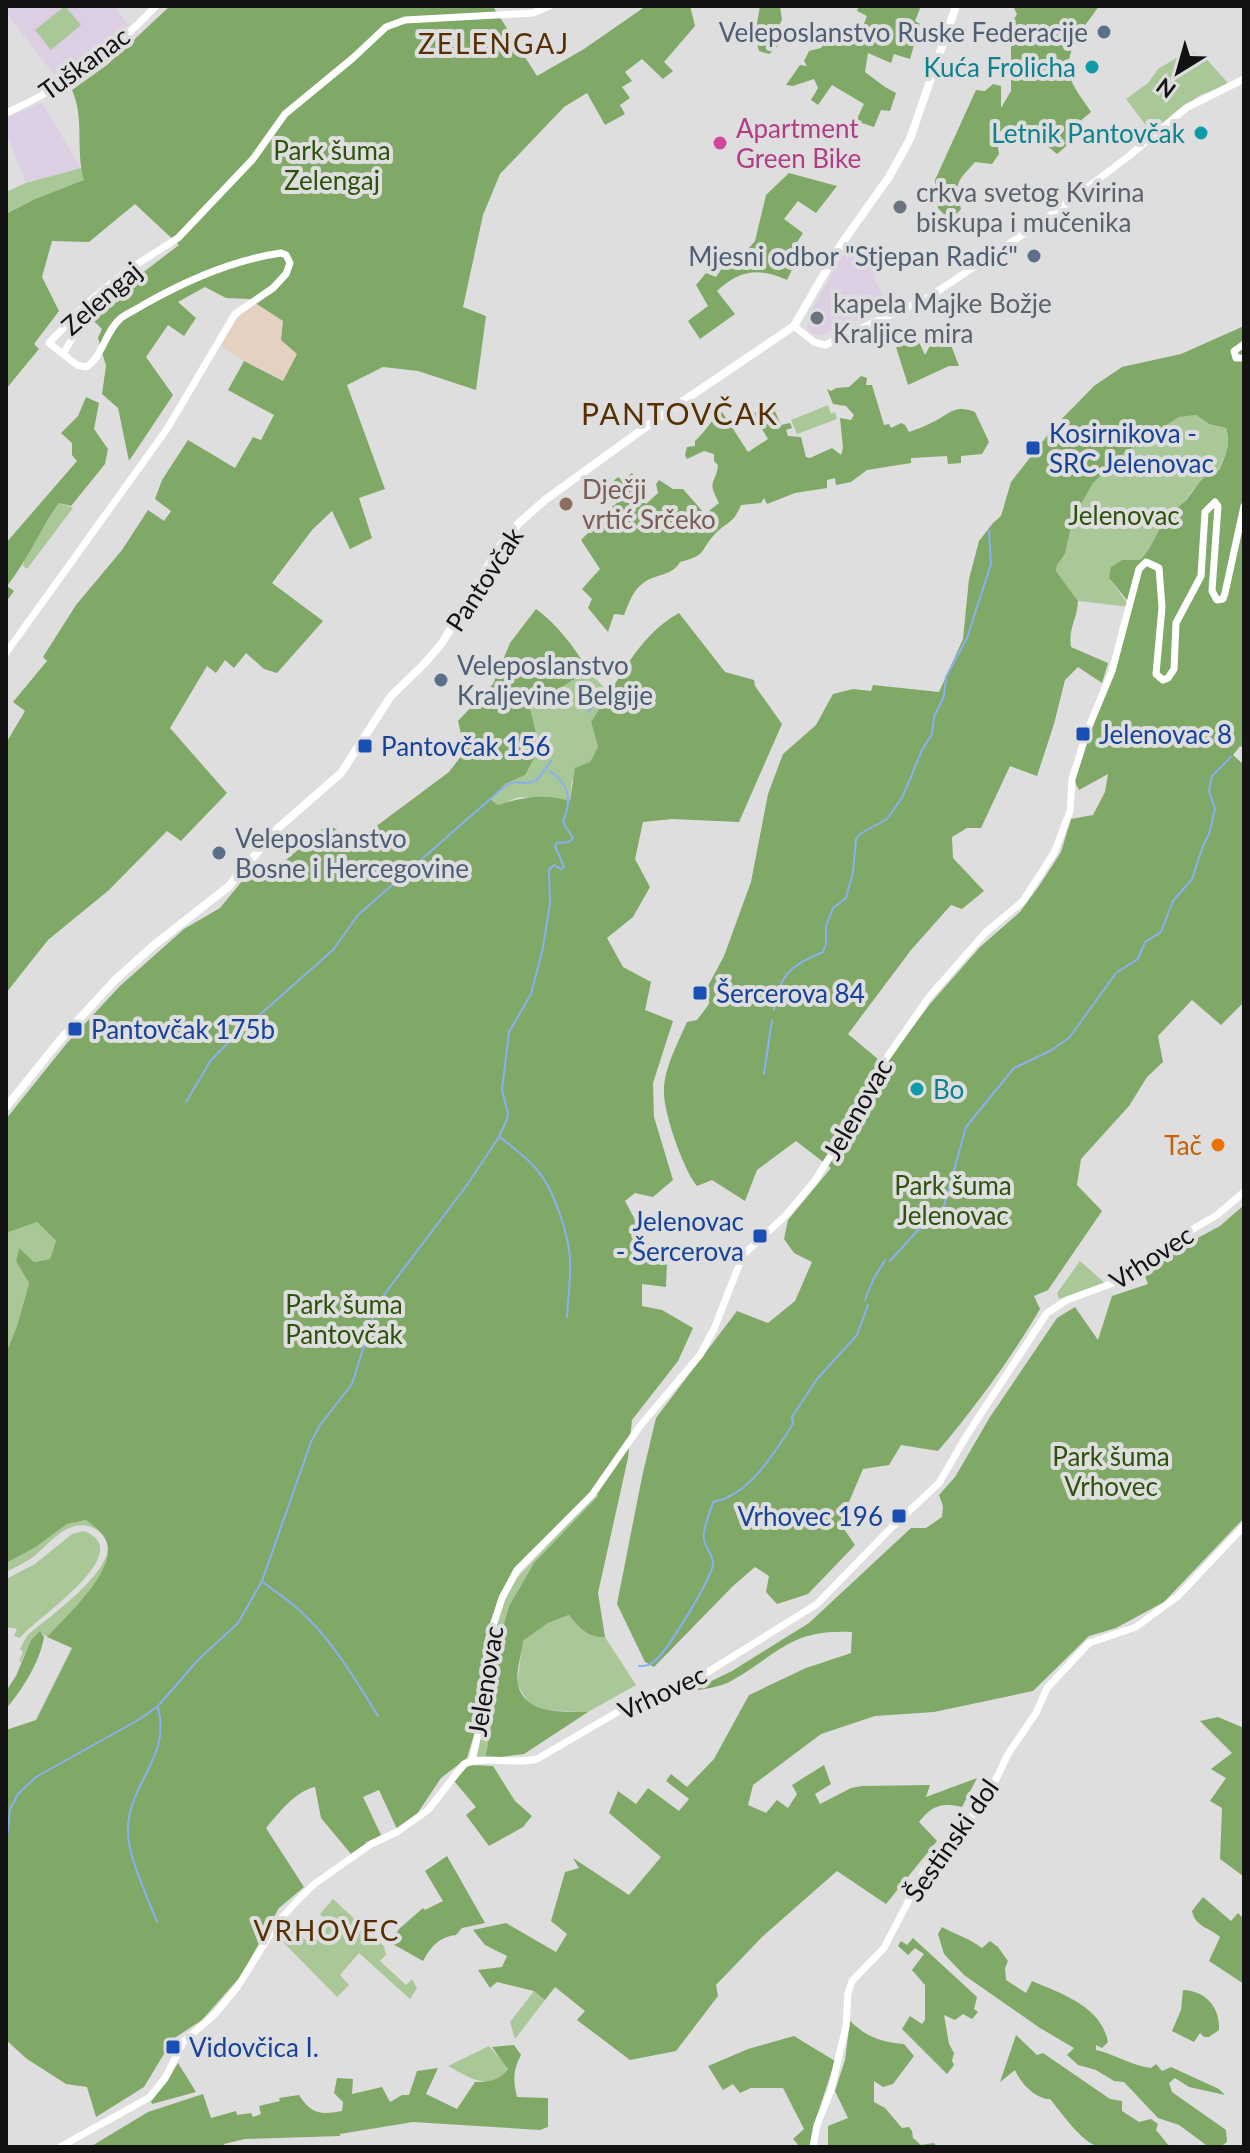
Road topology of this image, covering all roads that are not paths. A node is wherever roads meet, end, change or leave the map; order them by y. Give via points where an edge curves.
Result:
1 (156, 6) edge
2 (550, 6) edge
3 (956, 6) edge
4 (1244, 79) edge
5 (6, 113) edge
6 (97, 296) junction
7 (794, 326) junction
8 (1244, 344) edge
9 (63, 354) junction
10 (1244, 358) edge
11 (1244, 506) edge
12 (6, 653) edge
13 (6, 1107) edge
14 (1244, 1192) edge
15 (1244, 1526) edge
16 (472, 1761) junction
17 (60, 2147) edge
18 (813, 2147) edge

1 - 5 street, Tuškanac via 69,79
2 - 6 street, Zelengaj via 533,13 405,20 386,27 285,114 253,159 178,238
3 - 7 main road, Pantovčak via 910,139
4 - 7 street via 1186,108 1032,228 929,297 825,345
6 - 9 street
6 - 9 street, Zelengaj via 49,343
7 - 13 main road, Pantovčak via 661,416 519,523 442,643 391,696 341,773 277,829 228,887 115,980
8 - 10 street via 1234,351 1236,358
9 - 12 street, Zelengaj via 77,365 89,366 122,316 177,286 263,256 281,253 289,258 286,274 273,288 235,314 167,429
11 - 16 street, Jelenovac via 1225,593 1217,600 1212,591 1218,506 1210,504 1205,512 1201,576 1176,623 1174,669 1163,680 1156,674 1159,568 1146,562 1139,569 1112,671 1072,779 1064,831 1034,886 929,997 881,1066 814,1182 743,1255 700,1355 640,1426 592,1495 517,1570 489,1638
14 - 16 street, Vrhovec via 1113,1283 1047,1313 939,1483 817,1604 703,1675 645,1696 537,1759
15 - 18 street, Šestinski dol via 1182,1593 1136,1627 1089,1643 1047,1688 987,1798 924,1871 884,1948 852,1981 831,2090
16 - 17 street via 457,1770 417,1819 371,1844 295,1903 238,1986 184,2041 150,2097

